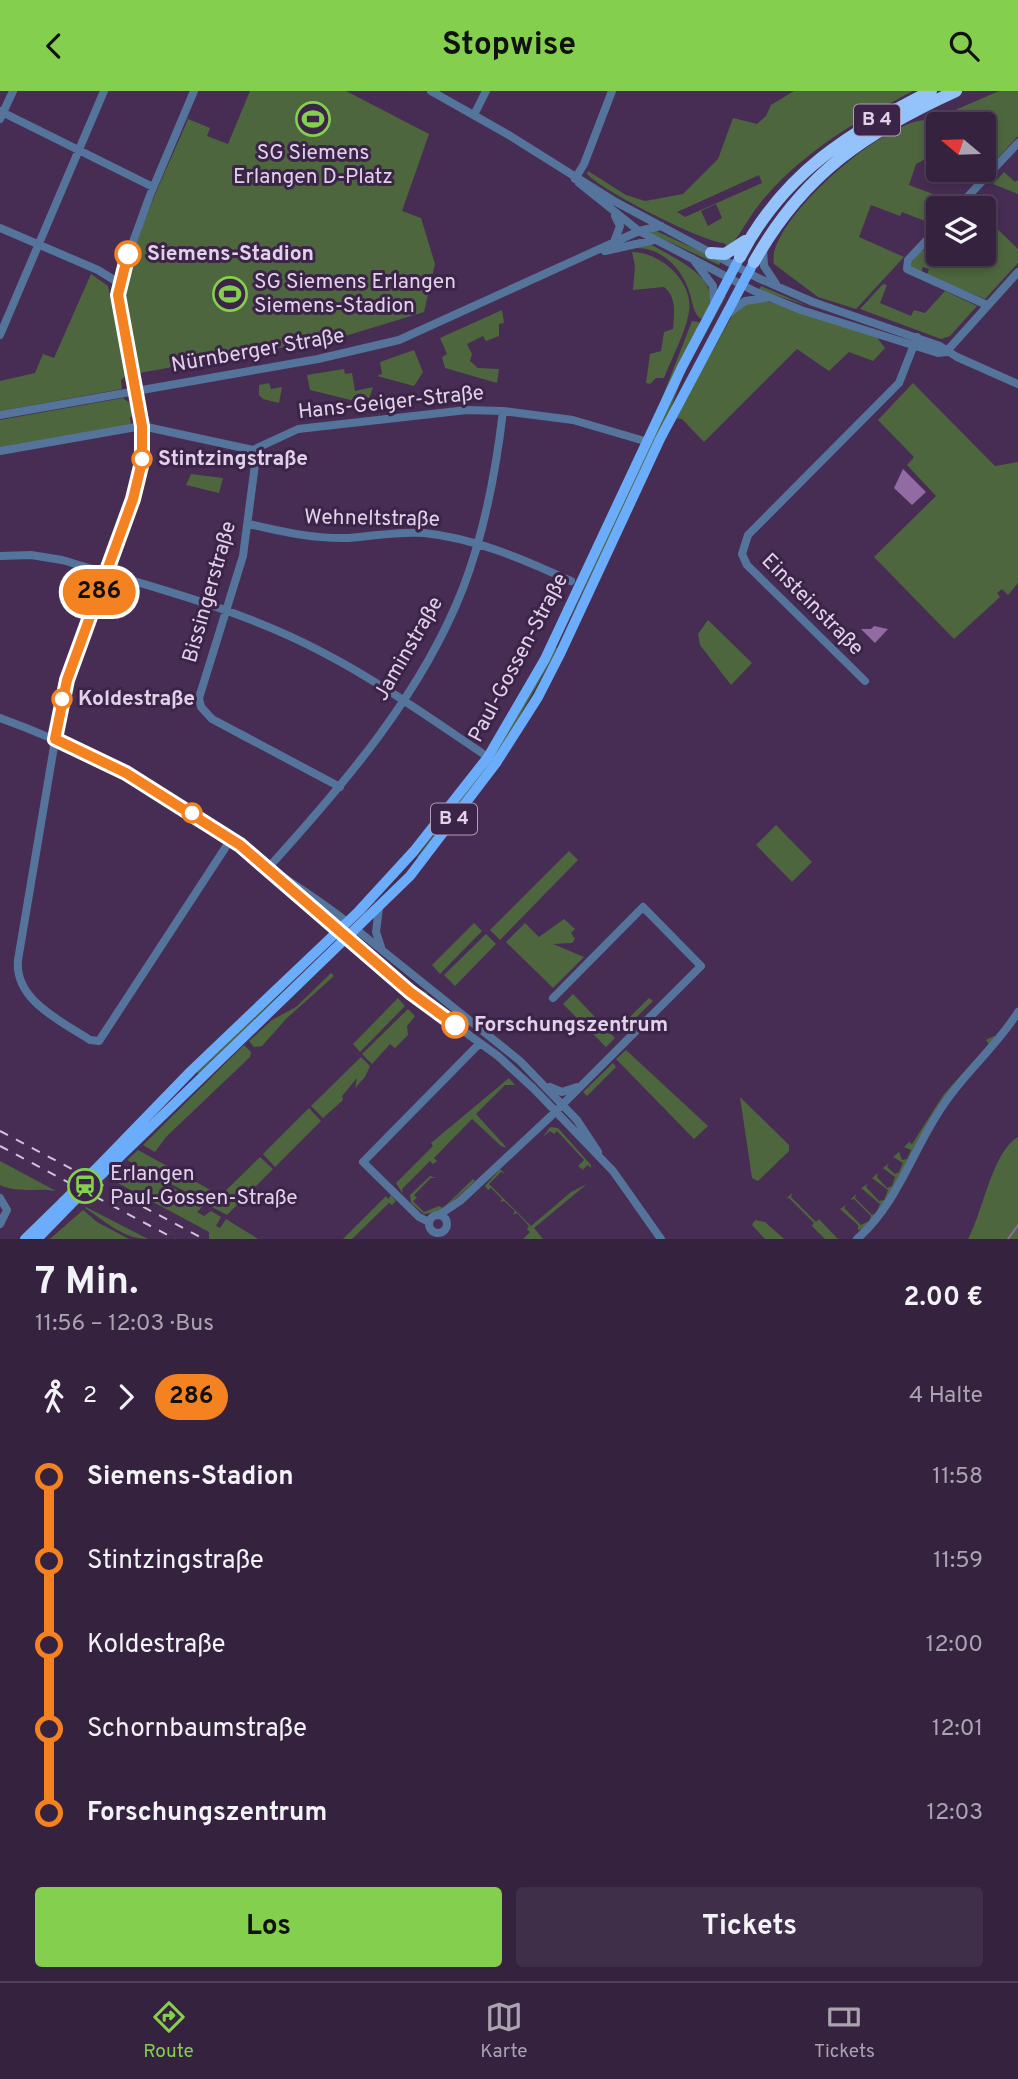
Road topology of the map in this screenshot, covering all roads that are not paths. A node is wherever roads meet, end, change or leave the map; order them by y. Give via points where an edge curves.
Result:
1 (13, 91) edge
2 (104, 91) edge
3 (194, 91) edge
4 (431, 91) edge
5 (486, 91) edge
6 (612, 91) edge
7 (931, 91) edge
8 (956, 91) edge
9 (1, 114) edge
10 (474, 115) junction
11 (1018, 143) edge
12 (79, 150) junction
13 (575, 179) junction
14 (153, 187) junction
15 (968, 196) edge
16 (611, 211) junction
17 (661, 226) junction
18 (0, 228) edge
19 (639, 231) junction
20 (752, 234) junction
21 (654, 240) junction
22 (765, 241) junction
23 (926, 241) edge
24 (614, 242) junction
25 (38, 244) junction
26 (711, 253) junction
27 (589, 256) junction
28 (692, 259) junction
29 (737, 261) junction
30 (751, 267) junction
31 (1018, 272) edge
32 (729, 277) junction
33 (119, 283) junction
34 (739, 289) junction
35 (781, 289) junction
36 (771, 299) junction
37 (988, 305) junction
38 (713, 307) junction
39 (723, 319) junction
40 (0, 335) edge
41 (916, 340) junction
42 (946, 352) junction
43 (1018, 384) edge
44 (136, 391) junction
45 (503, 411) junction
46 (0, 415) edge
47 (142, 426) junction
48 (648, 442) junction
49 (257, 449) junction
50 (0, 451) edge
51 (249, 524) junction
52 (477, 544) junction
53 (0, 556) edge
54 (106, 573) junction
55 (571, 582) dead end
56 (226, 613) junction
57 (552, 658) junction
58 (865, 681) dead end
59 (401, 701) junction
60 (0, 719) edge
61 (55, 739) junction
62 (488, 757) junction
63 (340, 787) junction
64 (231, 839) junction
65 (414, 851) junction
66 (425, 857) junction
67 (269, 867) junction
68 (379, 908) junction
69 (347, 922) junction
70 (338, 929) junction
71 (357, 930) junction
72 (348, 937) junction
73 (382, 950) junction
74 (553, 998) dead end
75 (1018, 1012) edge
76 (469, 1022) junction
77 (455, 1025) junction
78 (480, 1043) junction
79 (536, 1077) junction
80 (190, 1081) junction
81 (582, 1084) junction
82 (559, 1108) junction
83 (0, 1198) edge
84 (460, 1201) junction
85 (67, 1203) junction
86 (439, 1215) junction
87 (429, 1222) junction
88 (0, 1224) edge
89 (447, 1225) junction
90 (442, 1236) edge
91 (25, 1239) edge
92 (37, 1239) edge
93 (661, 1239) edge
94 (858, 1239) edge

1 - 9 street
2 - 12 street
3 - 14 street
4 - 10 street
5 - 10 street
6 - 13 street
7 - 20 highway, B 4 via 826,152 786,188
8 - 22 highway, B 4 via 878,130 841,156 803,191
9 - 12 street
10 - 13 street
11 - 15 street
12 - 14 street
12 - 25 street
13 - 16 street
13 - 17 street
14 - 33 street
16 - 19 street
16 - 24 street via 620,226
17 - 19 street, Nürnberger Straße
17 - 26 street
18 - 25 street
19 - 21 street
19 - 24 street, Nürnberger Straße
20 - 26 highway via 734,250
20 - 29 highway, B 4
21 - 27 street, Nürnberger Straße
21 - 28 street
22 - 30 highway, B 4
22 - 35 street via 764,267
23 - 37 street via 908,260 907,269
24 - 27 street, Nürnberger Straße
25 - 33 street
25 - 40 street
26 - 29 street
27 - 44 street, Nürnberger Straße via 399,340
28 - 32 street
28 - 38 street via 713,286
29 - 30 street
29 - 32 main road, Paul-Gossen-Straße
30 - 34 main road, Paul-Gossen-Straße
30 - 35 street
31 - 37 street
32 - 34 street
32 - 38 main road, Paul-Gossen-Straße
33 - 44 street
34 - 36 street
34 - 39 main road, Paul-Gossen-Straße / B 4
35 - 41 street
36 - 39 street via 745,302
36 - 41 street
37 - 42 street
38 - 48 main road, Paul-Gossen-Straße / B 4
39 - 57 main road, Paul-Gossen-Straße / B 4
41 - 42 street
41 - 58 street, Einsteinstraße via 899,383 748,535 743,549 747,565
42 - 43 street
44 - 46 street, Nürnberger Straße
44 - 47 street
45 - 48 street, Hans-Geiger-Straße via 573,420
45 - 49 street, Hans-Geiger-Straße via 453,411 298,429
45 - 52 street, Jaminstraße via 496,467
47 - 49 street
47 - 50 street
47 - 54 street via 143,457 136,489
48 - 57 main road, Paul-Gossen-Straße / B 4
49 - 51 street, Bissingerstraße
51 - 52 street, Wehneltstraße via 297,536 411,533
51 - 56 street, Bissingerstraße
52 - 55 street, Wehneltstraße
52 - 59 street, Jaminstraße via 451,615
53 - 54 street via 46,556
54 - 56 street
54 - 61 street via 67,680
56 - 59 street via 324,652
56 - 63 street, Bissingerstraße via 200,691 201,706 212,719
57 - 62 main road, Paul-Gossen-Straße / B 4
57 - 66 main road, Paul-Gossen-Straße / B 4 via 496,763
59 - 62 street
59 - 63 street, Jaminstraße
60 - 61 street
61 - 64 street via 126,773
61 - 64 street via 18,976 30,997 96,1042 103,1038
62 - 65 main road, Paul-Gossen-Straße / B 4
63 - 67 street, Jaminstraße
64 - 67 street
65 - 66 main road, B 4 via 416,858
65 - 69 main road, Paul-Gossen-Straße / B 4
66 - 68 main road, Paul-Gossen-Straße / B 4
67 - 69 street
67 - 70 street
68 - 71 main road, Paul-Gossen-Straße / B 4
68 - 73 street via 376,932
69 - 70 main road, Paul-Gossen-Straße / B 4
69 - 71 main road
70 - 72 main road
70 - 80 main road, Paul-Gossen-Straße / B 4
71 - 72 main road, Paul-Gossen-Straße / B 4
71 - 73 street
72 - 77 street
72 - 80 main road, Paul-Gossen-Straße / B 4
73 - 76 street
74 - 81 street via 643,907 701,966
75 - 94 street via 1000,1040 944,1102 882,1214
76 - 77 street via 463,1027
76 - 79 street
77 - 78 street
78 - 82 street
78 - 87 street via 363,1162
79 - 81 street via 559,1092
79 - 82 street
80 - 85 main road, Paul-Gossen-Straße / B 4, bridge
81 - 82 street
82 - 84 street
82 - 93 street via 585,1129
83 - 88 street via 7,1210
84 - 86 street
84 - 89 street
85 - 91 main road, Paul-Gossen-Straße / B 4
85 - 92 main road, Paul-Gossen-Straße / B 4
86 - 87 street
86 - 89 street
87 - 90 street via 432,1231
89 - 90 street

